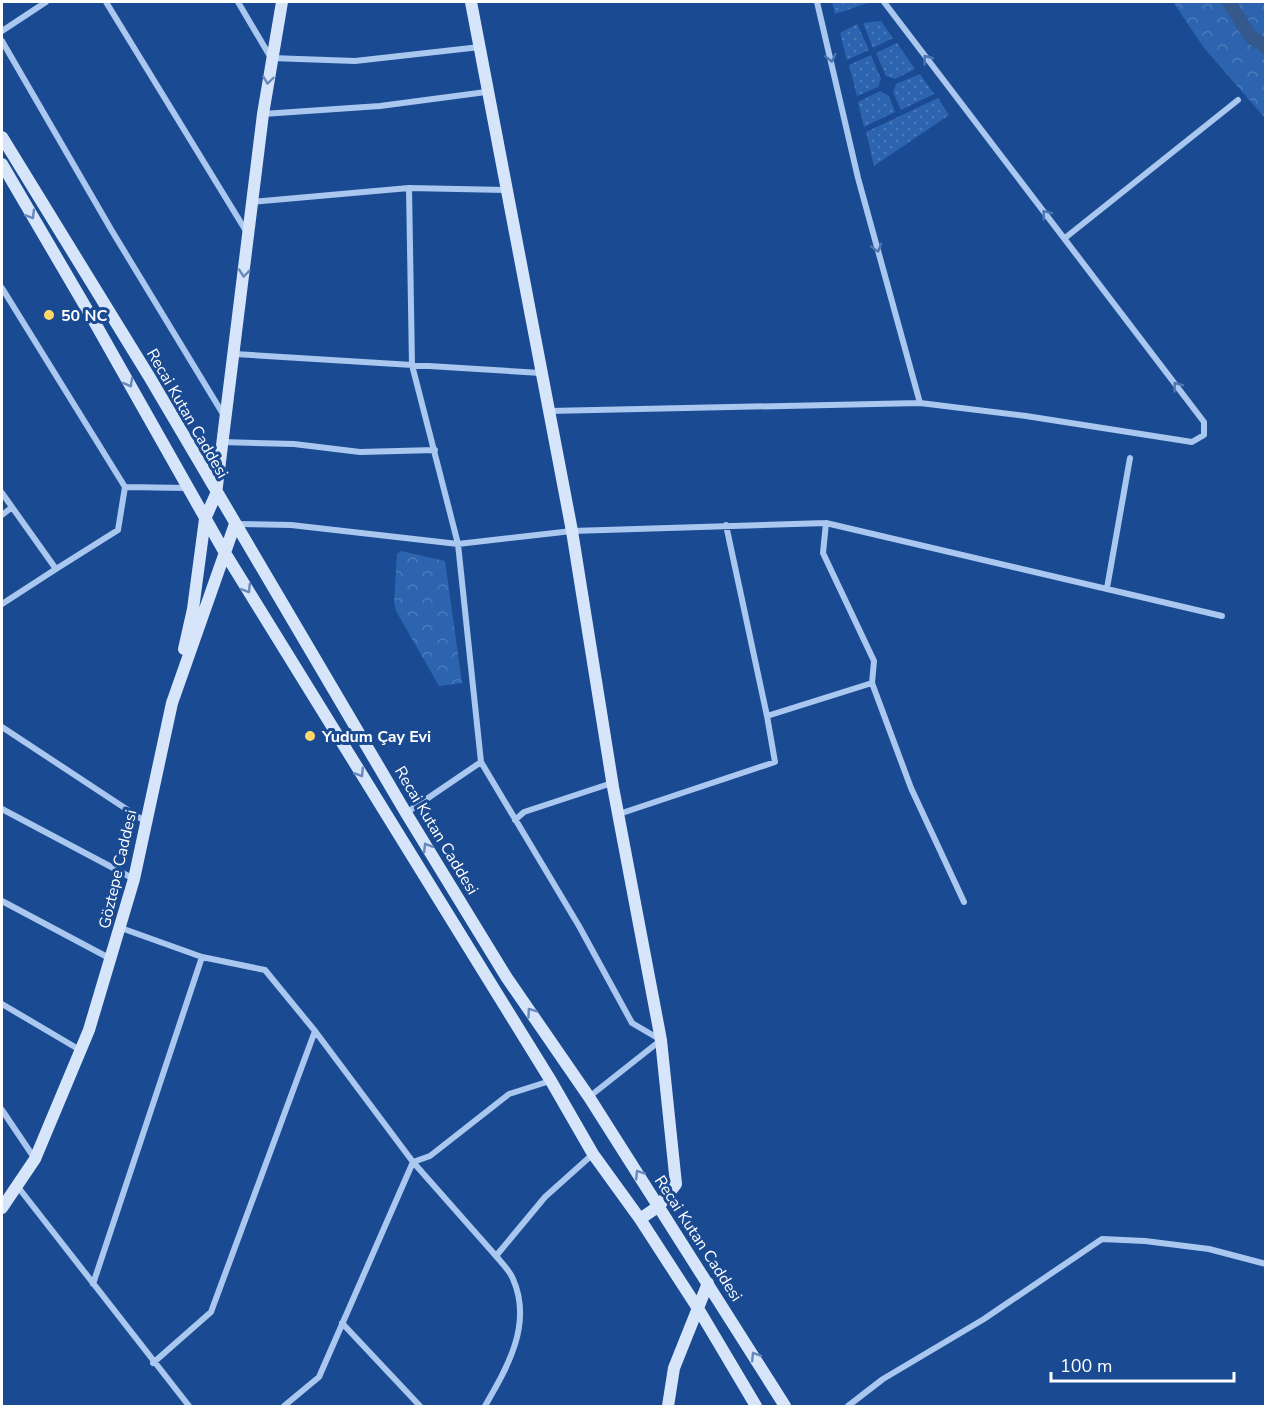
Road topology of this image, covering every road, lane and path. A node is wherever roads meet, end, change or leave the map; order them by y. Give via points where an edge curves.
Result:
1 (46, 2) edge
2 (106, 2) edge
3 (238, 2) edge
4 (282, 2) edge
5 (471, 2) edge
6 (817, 2) edge
7 (884, 2) edge
8 (2, 31) edge
9 (2, 41) edge
10 (480, 47) junction
11 (271, 58) junction
12 (486, 92) junction
13 (1238, 100) dead end
14 (263, 114) junction
15 (2, 137) edge
16 (2, 164) edge
17 (5, 178) edge
18 (409, 189) junction
19 (507, 190) junction
20 (252, 202) junction
21 (248, 234) junction
22 (1065, 238) junction
23 (2, 288) edge
24 (235, 354) junction
25 (412, 365) junction
26 (541, 373) junction
27 (920, 404) junction
28 (548, 411) junction
29 (226, 418) junction
30 (222, 442) junction
31 (435, 450) junction
32 (1130, 458) dead end
33 (125, 487) junction
34 (187, 488) junction
35 (2, 493) edge
36 (216, 494) junction
37 (11, 508) junction
38 (2, 515) edge
39 (205, 519) junction
40 (826, 523) junction
41 (235, 524) junction
42 (726, 525) junction
43 (572, 531) junction
44 (458, 544) junction
45 (225, 553) junction
46 (56, 569) junction
47 (1107, 588) junction
48 (2, 604) edge
49 (1222, 616) dead end
50 (872, 683) junction
51 (172, 703) junction
52 (767, 716) junction
53 (2, 727) edge
54 (481, 762) junction
55 (612, 783) junction
56 (2, 809) edge
57 (406, 813) junction
58 (618, 814) junction
59 (515, 820) junction
60 (146, 822) junction
61 (134, 879) junction
62 (2, 901) edge
63 (964, 902) dead end
64 (121, 928) junction
65 (202, 957) junction
66 (112, 960) junction
67 (2, 1004) edge
68 (315, 1031) junction
69 (661, 1040) junction
70 (81, 1051) junction
71 (551, 1081) junction
72 (589, 1097) junction
73 (2, 1110) edge
74 (593, 1154) junction
75 (35, 1159) junction
76 (413, 1162) junction
77 (18, 1187) junction
78 (659, 1206) junction
79 (2, 1208) edge
80 (640, 1219) junction
81 (496, 1256) junction
82 (1266, 1264) edge
83 (708, 1283) junction
84 (93, 1284) junction
85 (699, 1310) junction
86 (342, 1323) junction
87 (153, 1363) junction
88 (189, 1407) edge
89 (284, 1407) edge
90 (420, 1407) edge
91 (485, 1407) edge
92 (668, 1407) edge
93 (756, 1407) edge
94 (785, 1407) edge
95 (848, 1407) edge

1 - 8 street
2 - 21 street
3 - 11 street
4 - 11 main road
5 - 10 main road
6 -> 27 street via 858,178
22 -> 7 street
9 - 29 street
10 - 11 street via 355,61
10 - 12 main road
11 -> 14 main road
12 - 14 street via 380,106
12 - 19 main road
13 - 22 street
14 - 20 main road
15 - 36 main road, Recai Kutan Caddesi via 150,378
16 - 17 main road
17 -> 34 main road via 95,322
18 - 19 street
18 - 20 street
18 - 25 street
19 - 26 main road
20 - 21 main road
21 -> 24 main road
27 -> 22 street via 1192,442 1204,435 1204,422
23 - 33 street
24 - 25 street
24 - 29 main road
25 - 26 street
25 - 31 street
26 - 28 main road
27 - 28 street
28 - 43 main road
29 - 30 main road
30 - 31 street via 294,444 360,452
30 - 36 main road
31 - 44 street
32 - 47 street
33 - 34 street
33 - 46 street via 118,530
34 - 39 main road
35 - 37 street
36 - 39 main road
36 - 41 main road, Recai Kutan Caddesi
37 - 38 street
37 - 46 street
39 - 45 main road
39 - 51 main road via 193,609
40 - 42 street
40 - 47 street
40 - 50 street via 823,554 874,661
41 - 44 street via 291,525
41 - 45 main road, Göztepe Caddesi
41 - 57 main road, Recai Kutan Caddesi
42 - 43 street
42 - 52 street
43 - 44 street
43 - 55 main road
44 - 54 street
45 - 51 main road, Göztepe Caddesi
45 -> 71 main road
46 - 48 street
47 - 49 street
50 - 52 street
50 - 63 street via 911,788
51 - 60 main road, Göztepe Caddesi
52 - 58 street via 775,762
53 - 60 street
54 - 57 street
54 - 59 street
55 - 58 main road
55 - 59 street via 524,812
56 - 61 street
72 -> 57 main road, Recai Kutan Caddesi via 507,978
58 - 69 main road
59 - 69 street via 632,1023
60 - 61 main road, Göztepe Caddesi
61 - 64 main road, Göztepe Caddesi
62 - 66 street
64 - 65 street
64 - 66 main road, Göztepe Caddesi
65 - 68 street via 265,970
65 - 84 street
66 - 70 main road, Göztepe Caddesi
67 - 70 street
68 - 76 street
68 - 87 street via 212,1312
69 - 72 street
69 - 78 main road via 676,1184
70 - 75 main road, Göztepe Caddesi
71 - 74 main road
71 - 76 street via 509,1094 430,1156
78 -> 72 main road, Recai Kutan Caddesi
73 - 75 street
74 - 80 main road
74 - 81 street via 545,1197
75 - 77 main road, Göztepe Caddesi
76 - 81 street
76 - 86 street
77 - 79 main road, Göztepe Caddesi
77 - 84 street
78 - 80 main road
78 - 83 main road, Recai Kutan Caddesi
80 - 85 main road
81 - 91 street via 513,1278 521,1317 517,1342
82 - 95 street via 1209,1249 1102,1239 984,1319 883,1379
83 - 85 main road
94 -> 83 main road, Recai Kutan Caddesi
84 - 87 street
85 - 92 main road via 674,1368
85 - 93 main road
86 - 89 street via 319,1377
86 - 90 street
87 - 88 street

